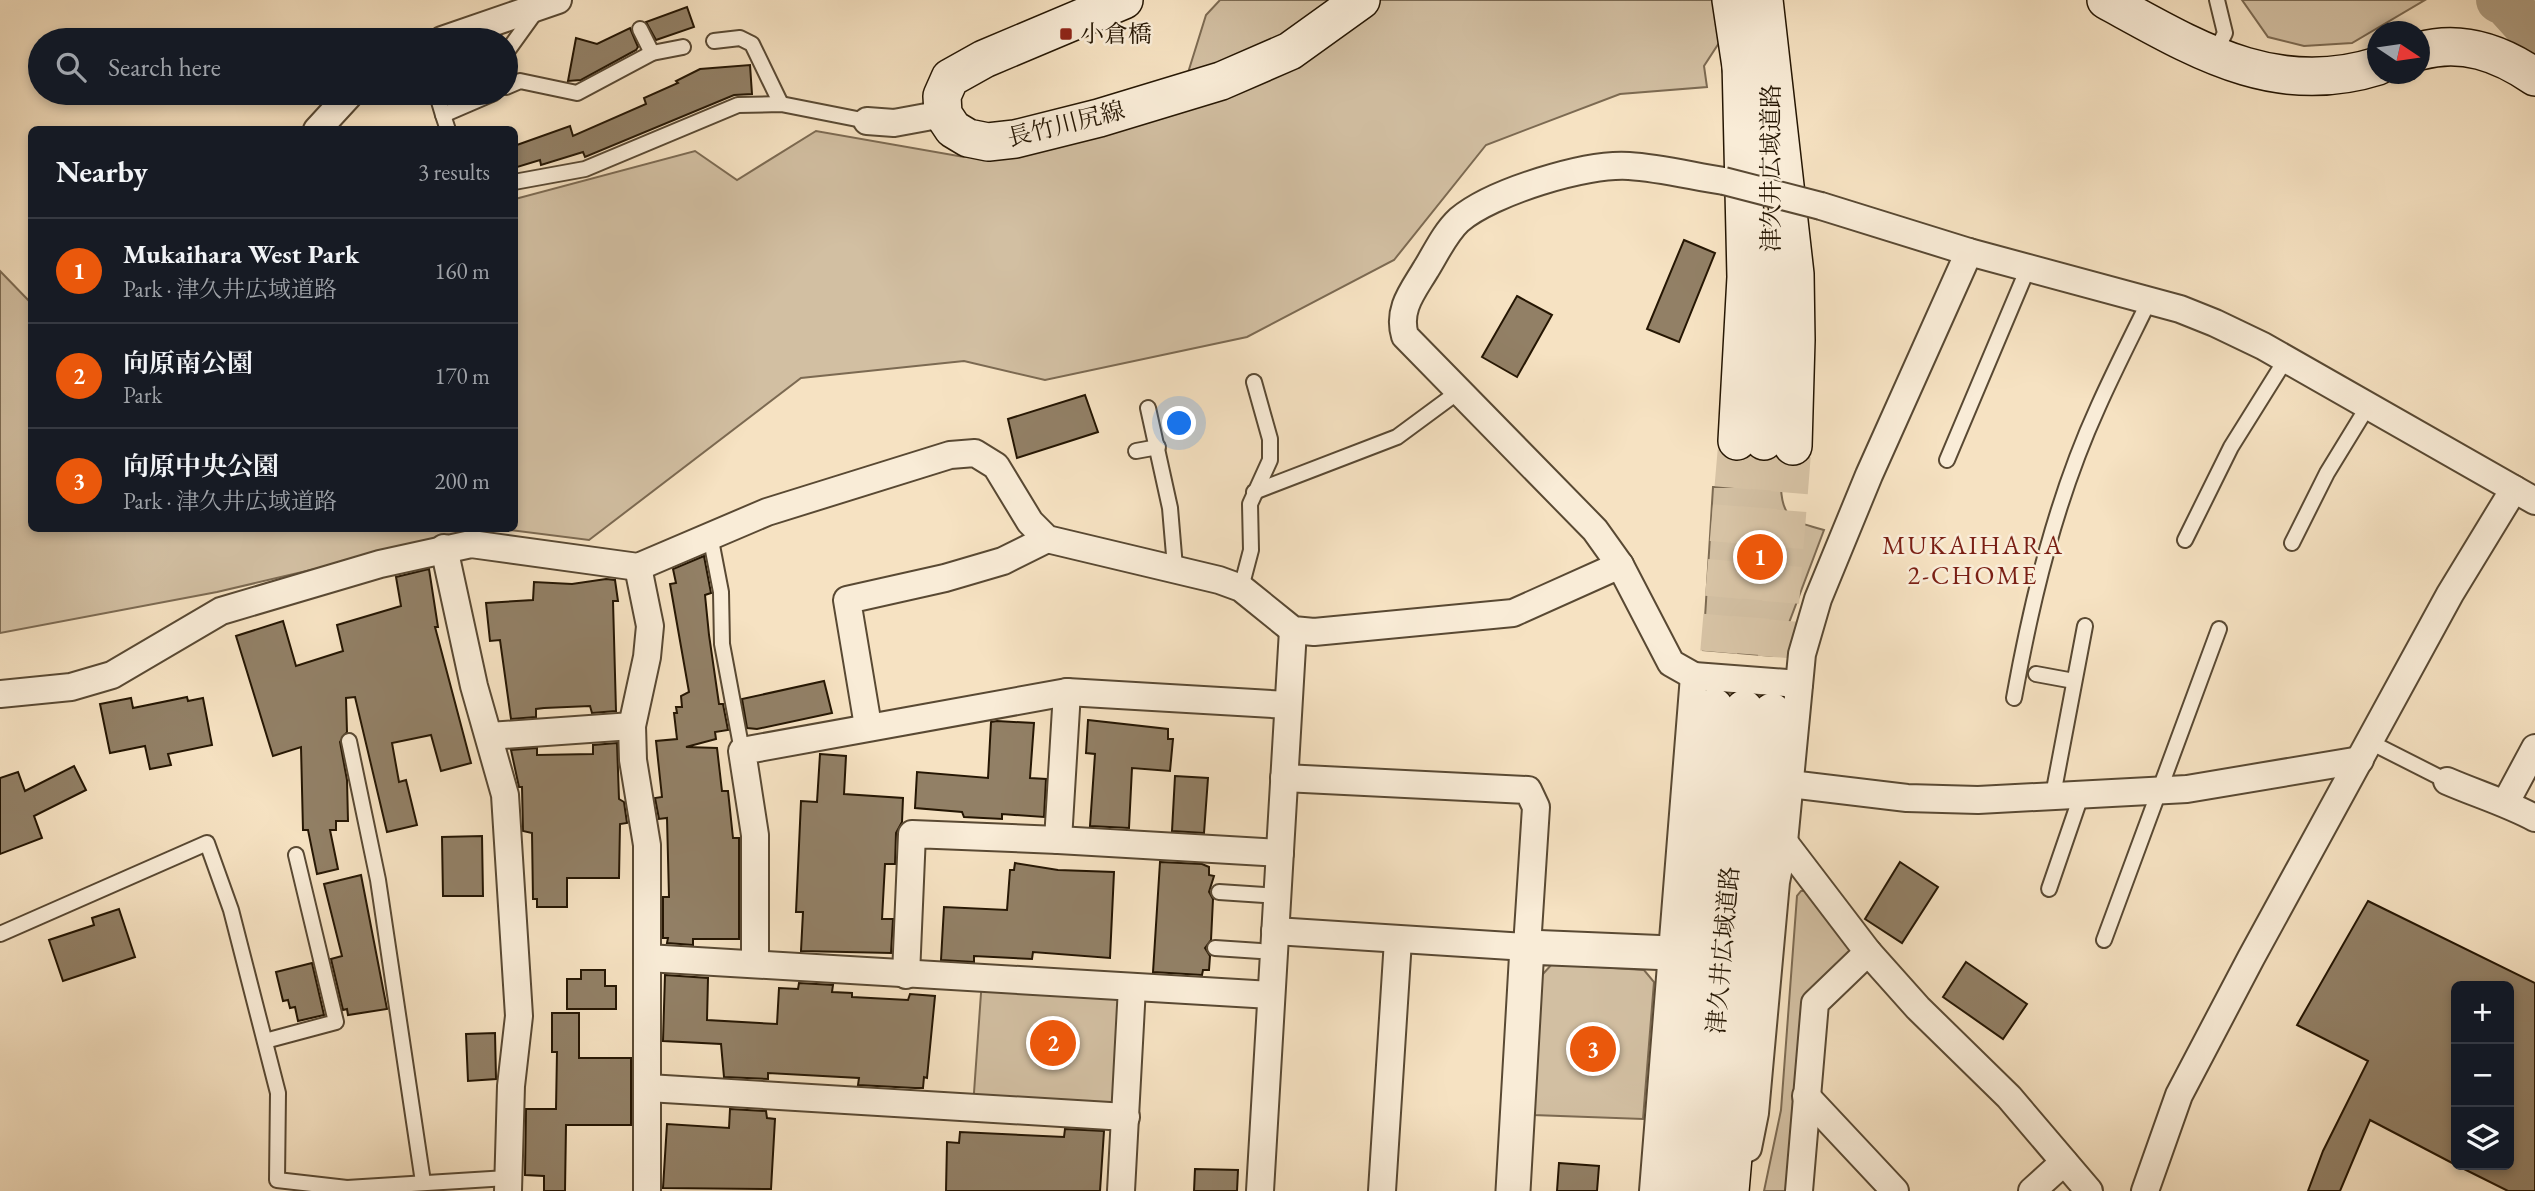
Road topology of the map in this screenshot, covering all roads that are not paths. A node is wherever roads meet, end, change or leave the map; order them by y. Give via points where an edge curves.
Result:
1 (1124, 0) edge
2 (1361, 0) edge
3 (1731, 0) edge
4 (1764, 0) edge
5 (2106, 0) edge
6 (2217, 0) edge
7 (548, 5) edge
8 (478, 28) edge
9 (640, 29) dead end
10 (518, 39) edge
11 (713, 41) dead end
12 (684, 47) dead end
13 (2430, 49) edge
14 (652, 52) junction
15 (2214, 56) junction
16 (1756, 59) junction
17 (2367, 70) edge
18 (2535, 77) edge
19 (518, 82) edge
20 (781, 104) junction
21 (340, 105) edge
22 (440, 105) edge
23 (474, 105) edge
24 (943, 114) junction
25 (867, 121) joint
26 (446, 122) edge
27 (321, 126) edge
28 (518, 181) edge
29 (1969, 252) junction
30 (2028, 268) junction
31 (2149, 301) junction
32 (2286, 359) junction
33 (1254, 382) dead end
34 (1458, 392) junction
35 (2368, 406) junction
36 (1148, 408) dead end
37 (1765, 443) junction
38 (1158, 447) junction
39 (1136, 451) dead end
40 (1948, 460) dead end
41 (1255, 492) junction
42 (2525, 495) edge
43 (710, 535) junction
44 (1046, 539) junction
45 (2185, 540) dead end
46 (2292, 543) dead end
47 (444, 548) junction
48 (1620, 565) junction
49 (638, 567) junction
50 (1175, 567) junction
51 (1241, 588) junction
52 (2085, 626) dead end
53 (2219, 629) dead end
54 (1293, 630) junction
55 (2036, 674) dead end
56 (1694, 676) junction
57 (2074, 681) junction
58 (1799, 684) junction
59 (1067, 692) junction
60 (0, 694) edge
61 (2014, 698) dead end
62 (1288, 705) junction
63 (1743, 709) junction
64 (632, 726) junction
65 (868, 726) junction
66 (489, 736) junction
67 (349, 741) dead end
68 (2535, 748) edge
69 (742, 751) junction
70 (2365, 751) junction
71 (1284, 778) junction
72 (2447, 781) joint
73 (1790, 784) junction
74 (2157, 790) junction
75 (2082, 793) junction
76 (2053, 795) junction
77 (2506, 802) junction
78 (2535, 818) edge
79 (1058, 841) junction
80 (1784, 842) junction
81 (1280, 853) junction
82 (296, 855) dead end
83 (2049, 889) dead end
84 (1219, 892) dead end
85 (1264, 895) dead end
86 (0, 934) edge
87 (1398, 940) junction
88 (2104, 940) dead end
89 (1267, 941) junction
90 (1527, 947) junction
91 (1215, 948) dead end
92 (1868, 952) junction
93 (1671, 953) junction
94 (647, 958) junction
95 (755, 964) junction
96 (906, 975) junction
97 (1132, 987) junction
98 (1272, 995) junction
99 (265, 1041) junction
100 (648, 1088) junction
101 (1806, 1096) junction
102 (1126, 1117) junction
103 (2064, 1162) junction
104 (423, 1182) junction
105 (507, 1185) edge
106 (647, 1191) edge
107 (1121, 1191) edge
108 (1260, 1191) edge
109 (1382, 1191) edge
110 (1513, 1191) edge
111 (1653, 1191) edge
112 (1673, 1191) edge
113 (1702, 1191) edge
114 (1730, 1191) edge
115 (1738, 1191) edge
116 (1799, 1191) edge
117 (1895, 1191) edge
118 (2032, 1191) edge
119 (2089, 1191) edge
120 (2145, 1191) edge

1 - 24 main road via 950,78 942,96
2 - 24 main road, 長竹川尻線 via 1290,51 1259,67 1099,118 988,142 953,129
3 - 16 main road
4 - 16 main road
5 - 15 main road
6 - 15 lane via 2225,33
7 - 8 street
7 - 10 lane
9 - 14 lane
11 - 20 lane via 740,38 752,44
12 - 14 lane
13 - 18 main road via 2469,48 2496,55
14 - 19 lane via 577,93
15 - 17 main road via 2278,75 2314,78
16 - 37 main road, 津久井広域道路 via 1770,277
16 - 37 main road via 1746,277
16 - 37 main road via 1794,274 1796,340
20 - 25 lane
20 - 28 lane via 738,105 585,169
21 - 27 street
22 - 26 lane
23 - 26 lane
24 - 25 street via 894,123
29 - 30 street
29 - 34 street, bridge via 1724,181 1629,166 1597,166 1548,178 1460,220 1404,306 1401,324 1405,336
29 - 58 street via 1818,599 1802,654
30 - 31 street
30 - 40 lane
31 - 32 street via 2215,323
31 - 61 lane via 2097,408 2061,502 2030,610
32 - 35 street
32 - 45 lane via 2231,447
33 - 41 lane via 1270,439 1270,460
34 - 41 lane via 1397,437
34 - 48 street via 1595,530
35 - 42 street
35 - 46 lane
36 - 38 lane
38 - 39 lane
38 - 50 lane
41 - 51 lane via 1250,504 1251,550
42 - 70 street via 2450,594
43 - 44 street via 767,512 950,455 975,453 996,467
43 - 49 street
43 - 69 lane via 721,592 722,644
44 - 50 street
44 - 65 street via 1003,561 847,600
47 - 49 street via 471,544
47 - 60 street via 221,611 112,675 71,687
47 - 66 street
48 - 54 street via 1513,612 1326,631
48 - 56 street via 1671,663
49 - 64 street via 650,626
50 - 51 street
51 - 54 street
52 - 57 lane
53 - 74 lane
54 - 62 street
55 - 57 lane
56 - 58 street
56 - 93 street
57 - 76 lane
58 - 73 street
59 - 62 street
59 - 65 street
59 - 79 street
62 - 71 street
63 - 112 main road
63 - 113 main road, 津久井広域道路
63 - 114 main road
64 - 66 street
64 - 94 street via 647,845
65 - 69 street
66 - 105 street via 505,795 519,1016
67 - 104 lane via 378,880
68 - 77 street
69 - 95 street via 755,835
70 - 72 lane
70 - 74 street via 2236,782
70 - 120 street via 2179,1095
71 - 81 street
71 - 90 street via 1528,790 1536,807
72 - 77 street
73 - 76 street via 1907,798
73 - 80 street
74 - 75 street
74 - 88 lane
75 - 76 street
75 - 83 lane
77 - 78 street
79 - 81 street
79 - 96 street via 912,834
80 - 92 street
80 - 115 street via 1776,882 1755,1113
81 - 89 street
82 - 99 lane via 336,1022
84 - 85 lane
86 - 99 lane via 207,843 231,910
87 - 89 street
87 - 90 street
87 - 109 street
89 - 91 lane
89 - 98 street
90 - 93 street
90 - 110 street
92 - 101 street via 1815,1003
92 - 103 street
93 - 111 street
94 - 95 street
94 - 100 street
95 - 96 street
96 - 97 street
97 - 98 street
97 - 102 street
98 - 108 street
99 - 104 lane via 278,1093 276,1180 347,1188
100 - 102 street
100 - 106 street
101 - 116 street
101 - 117 street
102 - 107 street
103 - 118 street
103 - 119 street
104 - 105 lane

